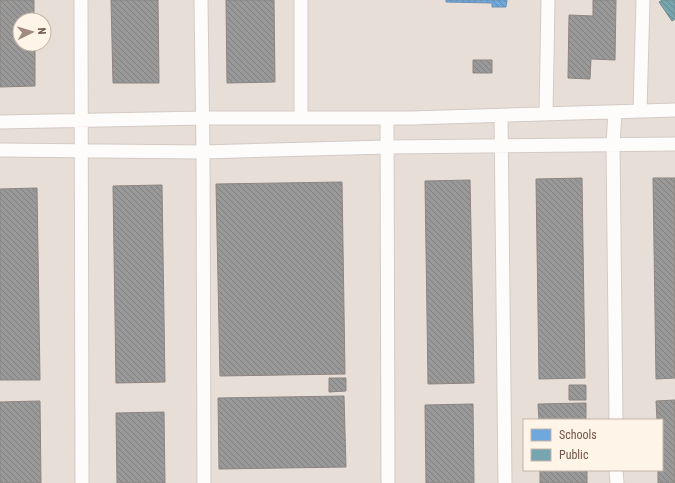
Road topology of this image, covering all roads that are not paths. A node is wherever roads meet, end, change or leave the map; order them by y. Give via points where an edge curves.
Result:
1 (81, 0) edge
2 (201, 0) edge
3 (301, 0) edge
4 (548, 0) edge
5 (643, 0) edge
6 (675, 110) edge
7 (640, 111) junction
8 (615, 112) junction
9 (546, 114) junction
10 (501, 115) junction
11 (203, 118) junction
12 (301, 118) junction
13 (387, 118) junction
14 (82, 120) junction
15 (0, 122) edge
16 (675, 144) edge
17 (614, 145) junction
18 (502, 146) junction
19 (387, 147) junction
20 (0, 150) edge
21 (81, 151) junction
22 (203, 152) junction
23 (616, 419) edge
24 (616, 471) edge
25 (82, 483) edge
26 (204, 483) edge
27 (388, 483) edge
28 (505, 483) edge
29 (617, 483) edge

1 - 14 street
2 - 11 street
3 - 12 street
4 - 9 street
5 - 7 street
6 - 7 street
7 - 8 street
8 - 9 street
8 - 17 street
9 - 10 street
10 - 13 street
10 - 18 street
11 - 12 street
11 - 14 street
11 - 22 street
12 - 13 street
13 - 19 street
14 - 15 street
14 - 21 street
16 - 17 street
17 - 18 street
17 - 23 street
18 - 19 street
18 - 28 street
19 - 22 street
19 - 27 street
20 - 21 street
21 - 22 street
21 - 25 street
22 - 26 street
24 - 29 street

